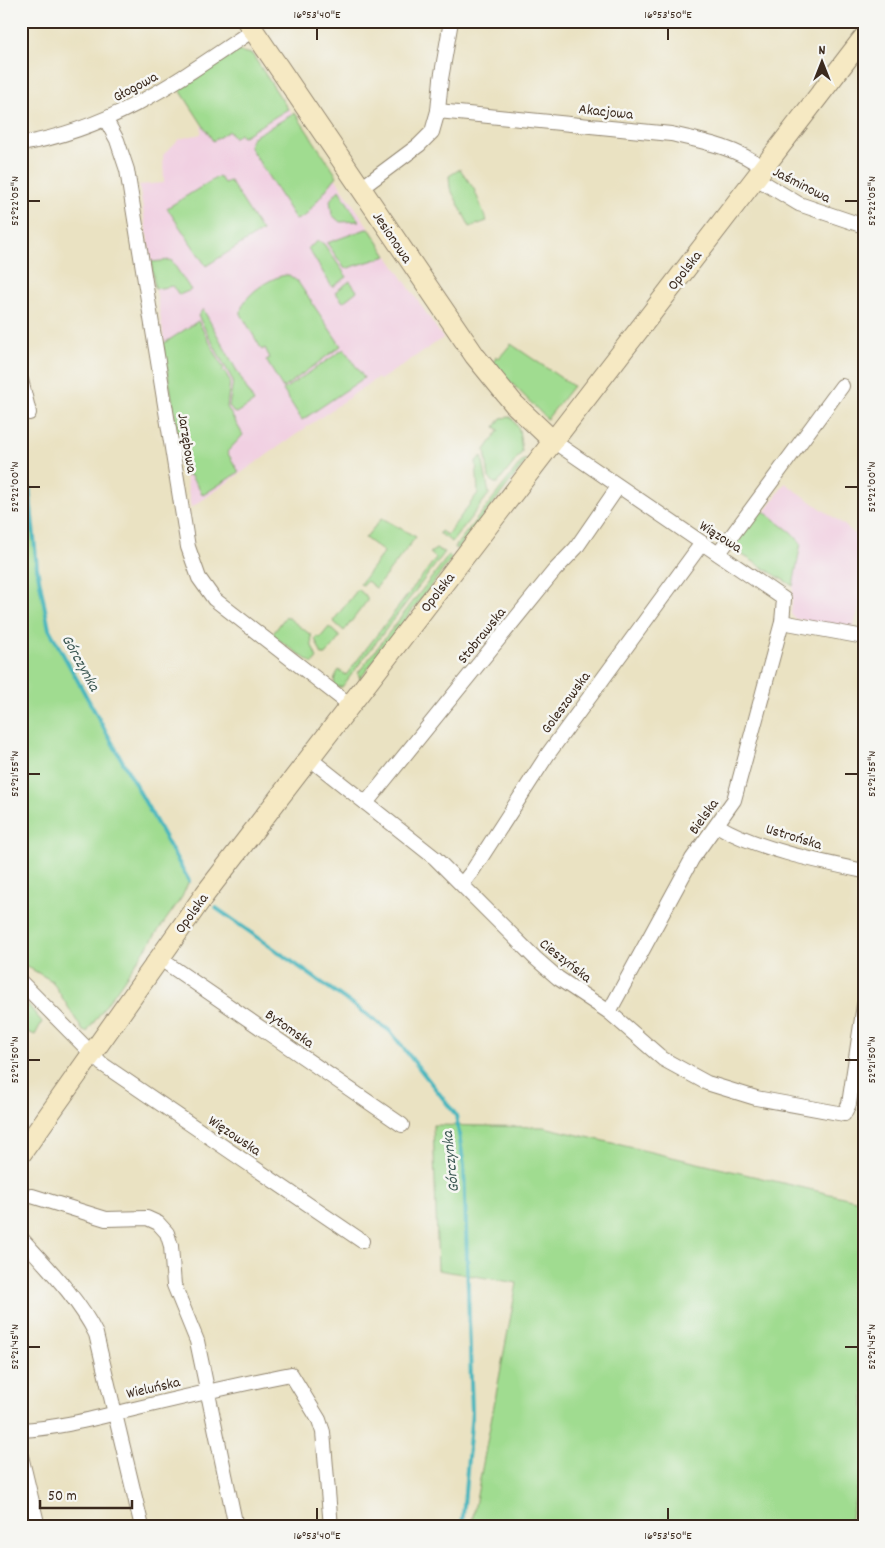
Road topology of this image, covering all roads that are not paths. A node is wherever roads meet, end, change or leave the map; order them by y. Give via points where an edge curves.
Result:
1 (452, 21) edge
2 (250, 26) edge
3 (864, 37) edge
4 (438, 111) junction
5 (106, 120) junction
6 (21, 144) edge
7 (759, 173) junction
8 (360, 188) junction
9 (864, 226) edge
10 (21, 380) edge
11 (842, 386) dead end
12 (29, 413) dead end
13 (553, 441) junction
14 (618, 487) junction
15 (702, 544) junction
16 (719, 553) junction
17 (782, 622) junction
18 (864, 637) edge
19 (350, 705) junction
20 (309, 758) junction
21 (366, 803) junction
22 (717, 825) junction
23 (864, 871) edge
24 (462, 884) junction
25 (159, 958) junction
26 (21, 982) edge
27 (864, 1005) edge
28 (610, 1012) junction
29 (92, 1054) junction
30 (402, 1125) dead end
31 (21, 1154) edge
32 (21, 1197) edge
33 (21, 1238) edge
34 (362, 1241) dead end
35 (208, 1391) junction
36 (114, 1413) junction
37 (21, 1430) edge
38 (21, 1456) edge
39 (38, 1527) edge
40 (142, 1527) edge
41 (236, 1527) edge
42 (331, 1527) edge

1 - 4 street
2 - 5 street, Głogowa via 167,88
2 - 8 street, Jesionowa
3 - 7 street, Opolska
4 - 7 street, Akacjowa via 671,134 701,140 751,158
4 - 8 street via 432,132 419,145
5 - 6 street, Głogowa via 64,135
5 - 19 street, Jarzębowa via 117,140 129,178 193,566 214,599
7 - 9 street, Jaśminowa via 799,204
7 - 13 street, Opolska
8 - 13 street, Jesionowa via 488,373 514,404
10 - 12 street
11 - 16 street
13 - 14 street, Wiązowa
13 - 19 street, Opolska
14 - 15 street, Wiązowa
14 - 21 street, Stobrawska via 576,548 554,570
15 - 16 street, Wiązowa
15 - 24 street, Goleszowska via 548,754
16 - 17 street, Wiązowa via 784,599
17 - 18 street
17 - 22 street, Bielska via 734,800
19 - 20 street, Opolska
20 - 21 street, Cieszyńska
20 - 25 street, Opolska
21 - 24 street, Cieszyńska
22 - 23 street, Ustrońska via 730,834 800,856
22 - 28 street, Bielska via 692,860
24 - 28 street, Cieszyńska via 558,978
25 - 29 street, Opolska
25 - 30 street, Bytomska
26 - 29 street, Więzowska
27 - 28 street, Cieszyńska via 849,1104 844,1114 756,1098 706,1083 663,1059
29 - 31 street, Opolska
29 - 34 street, Więzowska via 102,1064
32 - 35 street via 32,1196 106,1219 147,1218 163,1228 171,1246 174,1285 193,1328
33 - 36 street via 62,1283 91,1324 102,1354
35 - 36 street, Wieluńska
35 - 41 street
35 - 42 street, Wieluńska via 291,1374 323,1432
36 - 37 street, Wieluńska via 42,1429
36 - 40 street
38 - 39 street

